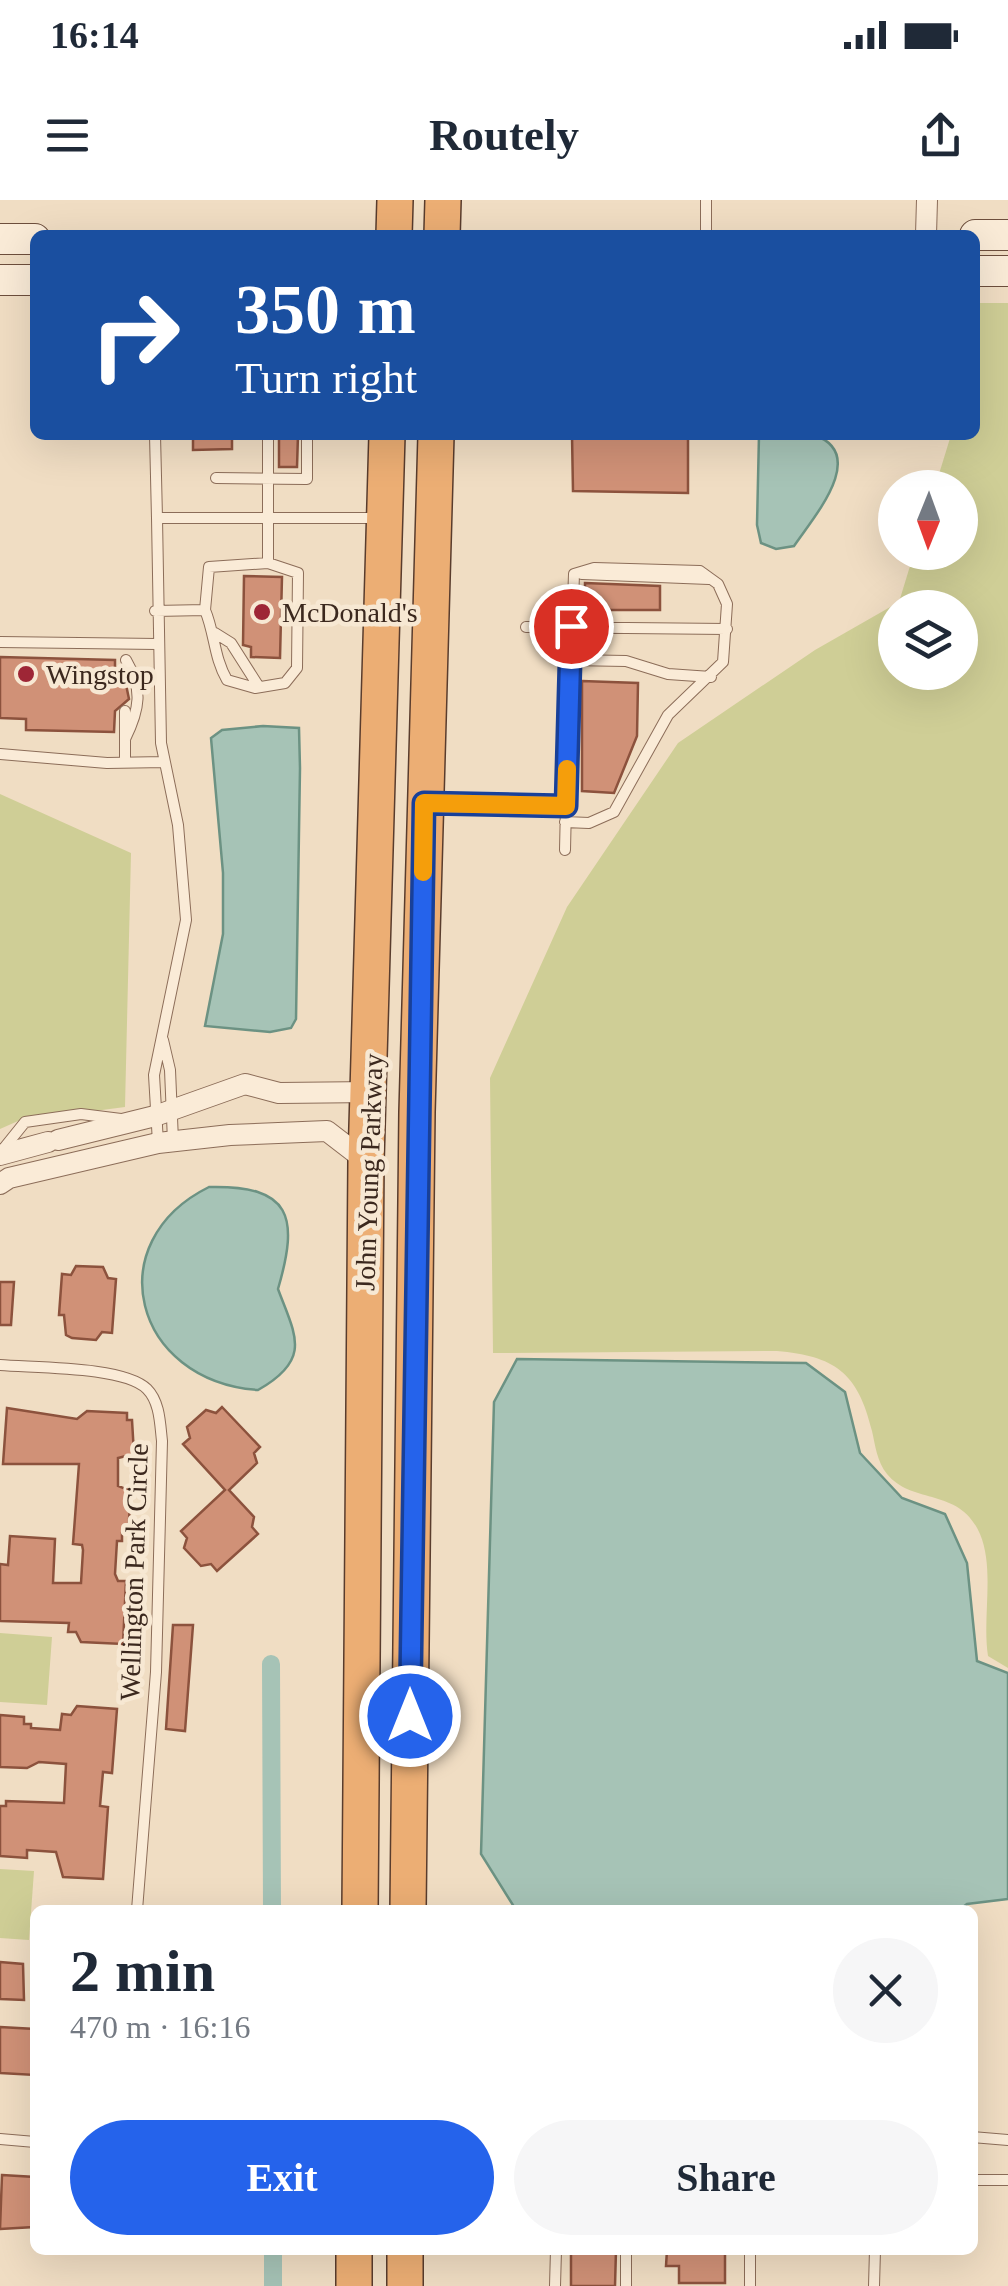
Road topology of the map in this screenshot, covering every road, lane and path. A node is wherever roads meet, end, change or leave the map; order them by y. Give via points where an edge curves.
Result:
1 (395, 200) edge
2 (443, 200) edge
3 (706, 200) edge
4 (927, 200) edge
5 (394, 230) edge
6 (442, 230) edge
7 (706, 230) edge
8 (926, 230) edge
9 (980, 235) edge
10 (1008, 235) edge
11 (0, 238) edge
12 (30, 239) edge
13 (980, 270) edge
14 (1008, 270) edge
15 (0, 280) edge
16 (30, 280) edge
17 (156, 440) edge
18 (270, 440) edge
19 (305, 440) edge
20 (388, 440) edge
21 (436, 440) edge
22 (216, 478) dead end
23 (268, 478) junction
24 (268, 517) junction
25 (157, 518) junction
26 (385, 518) junction
27 (268, 563) junction
28 (205, 610) junction
29 (155, 611) junction
30 (526, 626) dead end
31 (571, 626) junction
32 (726, 629) junction
33 (215, 633) junction
34 (0, 642) edge
35 (126, 643) junction
36 (156, 644) junction
37 (126, 660) junction
38 (570, 660) junction
39 (126, 674) dead end
40 (710, 676) junction
41 (260, 687) junction
42 (125, 711) dead end
43 (125, 739) junction
44 (0, 754) edge
45 (125, 762) junction
46 (165, 762) junction
47 (424, 803) junction
48 (566, 806) junction
49 (565, 822) junction
50 (564, 850) dead end
51 (374, 1007) junction
52 (162, 1034) junction
53 (372, 1092) junction
54 (417, 1112) junction
55 (155, 1116) junction
56 (166, 1142) junction
57 (6, 1153) edge
58 (366, 1161) junction
59 (29, 1173) junction
60 (0, 1184) edge
61 (0, 1366) edge
62 (413, 1437) junction
63 (137, 1905) edge
64 (360, 1905) edge
65 (408, 1905) edge
66 (0, 2138) edge
67 (978, 2138) edge
68 (1008, 2140) edge
69 (30, 2141) edge
70 (978, 2180) edge
71 (1008, 2180) edge
72 (354, 2255) edge
73 (405, 2255) edge
74 (556, 2255) edge
75 (626, 2255) edge
76 (750, 2255) edge
77 (874, 2255) edge
78 (354, 2286) edge
79 (405, 2286) edge
80 (555, 2286) edge
81 (626, 2286) edge
82 (750, 2286) edge
83 (874, 2286) edge

1 - 5 highway
2 - 6 highway
3 - 7 lane
4 - 8 street
9 - 10 main road
11 - 12 main road
13 - 14 main road
15 - 16 main road
17 - 25 lane
18 - 23 lane
19 - 23 lane via 307,478
20 - 26 highway, John Young Parkway
21 - 47 highway, John Young Parkway
22 - 23 lane
23 - 24 lane
24 - 25 lane
24 - 26 lane
24 - 27 lane
25 - 29 lane
26 - 51 highway, John Young Parkway
27 - 28 lane via 209,567
27 - 41 lane via 298,573 297,668 285,683
28 - 29 lane
28 - 33 lane
29 - 36 lane
30 - 31 lane
31 - 32 lane
31 - 32 lane via 574,574 594,568 700,571 726,604
31 - 38 lane
32 - 40 lane via 723,662
33 - 41 lane via 231,643
33 - 41 lane via 216,661 227,680
34 - 35 lane
35 - 36 lane
35 - 37 lane
36 - 46 lane
37 - 39 lane
37 - 43 lane via 139,682 138,712
38 - 40 lane via 626,660 668,674
38 - 48 lane
40 - 49 lane via 668,715 614,812 589,823
42 - 43 lane
43 - 45 lane
44 - 45 lane
45 - 46 lane
46 - 52 lane via 186,920
47 - 48 lane
47 - 54 highway, John Young Parkway
48 - 49 lane
49 - 50 lane
51 - 53 highway, John Young Parkway
51 - 54 highway via 386,1081
52 - 55 lane
52 - 55 lane
53 - 55 street via 280,1094 245,1084
53 - 58 highway, John Young Parkway
53 - 62 highway via 396,1112 394,1378
54 - 62 highway, John Young Parkway
55 - 56 lane
55 - 56 lane
55 - 57 street
55 - 57 lane via 35,1119 14,1131
56 - 58 street via 327,1132
56 - 59 street
57 - 59 lane
58 - 64 highway, John Young Parkway
59 - 60 street
61 - 63 lane, Wellington Park Circle via 118,1376 149,1390 158,1410 156,1672
62 - 65 highway, John Young Parkway
66 - 69 lane
67 - 68 lane
70 - 71 lane
72 - 78 highway
73 - 79 highway
74 - 80 lane
75 - 81 lane
76 - 82 lane
77 - 83 lane

